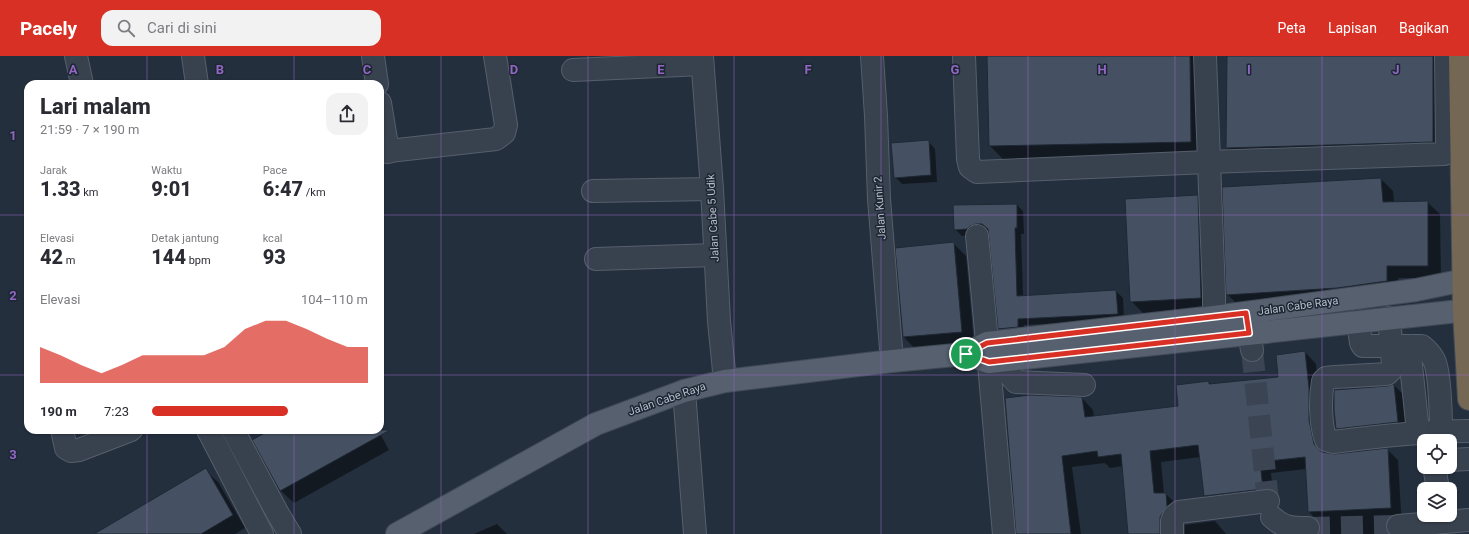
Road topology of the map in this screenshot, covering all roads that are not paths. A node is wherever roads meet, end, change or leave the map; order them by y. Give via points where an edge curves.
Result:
1 (76, 56) edge
2 (193, 56) edge
3 (373, 56) edge
4 (495, 56) edge
5 (872, 56) edge
6 (964, 56) edge
7 (1205, 56) edge
8 (1446, 56) edge
9 (1460, 56) edge
10 (702, 60) edge
11 (573, 70) dead end
12 (81, 80) edge
13 (196, 80) edge
14 (376, 80) edge
15 (384, 152) edge
16 (1208, 162) junction
17 (712, 188) junction
18 (592, 191) dead end
19 (1466, 213) edge
20 (977, 236) dead end
21 (715, 255) junction
22 (596, 259) dead end
23 (1467, 279) edge
24 (1467, 310) edge
25 (1214, 317) junction
26 (1389, 318) junction
27 (1358, 321) junction
28 (1249, 332) junction
29 (1400, 347) junction
30 (991, 355) junction
31 (892, 361) junction
32 (1468, 367) edge
33 (725, 381) junction
34 (1084, 385) dead end
35 (684, 391) junction
36 (1469, 399) edge
37 (1441, 431) junction
38 (1469, 431) edge
39 (1418, 432) junction
40 (63, 434) edge
41 (121, 434) edge
42 (210, 434) edge
43 (235, 434) edge
44 (1469, 459) edge
45 (1457, 460) edge
46 (1457, 519) edge
47 (1469, 520) edge
48 (1420, 522) edge
49 (1398, 526) tunnel mouth
50 (1308, 528) tunnel mouth
51 (262, 534) edge
52 (290, 534) edge
53 (396, 534) edge
54 (695, 534) edge
55 (1004, 534) edge
56 (1172, 534) edge

1 - 12 street
2 - 13 street
3 - 14 street
4 - 15 street via 506,125 504,133 496,139
5 - 31 street, Jalan Kunir 2 via 879,199
6 - 16 street via 968,159 970,167 977,172
7 - 16 street
8 - 16 street via 1447,150 1444,154
9 - 19 highway
10 - 11 street
10 - 17 street, Jalan Cabe 5 Udik
16 - 25 street
17 - 18 street
17 - 21 street, Jalan Cabe 5 Udik
19 - 23 highway
20 - 30 street
21 - 22 street
21 - 33 street, Jalan Cabe 5 Udik
23 - 24 highway
23 - 28 main road, Jalan Cabe Raya
24 - 26 main road, Jalan Cabe Raya
24 - 32 highway
25 - 28 main road, Jalan Cabe Raya
25 - 30 main road, Jalan Cabe Raya
26 - 27 main road, Jalan Cabe Raya
26 - 29 street
27 - 28 main road, Jalan Cabe Raya
27 - 29 street via 1363,346
28 - 30 main road, Jalan Cabe Raya
29 - 37 street via 1422,346 1435,362
29 - 39 street
29 - 39 street via 1387,374 1335,377 1322,381 1323,431 1326,440 1333,442
30 - 31 main road, Jalan Cabe Raya via 966,354
30 - 34 street via 1016,382
30 - 55 street
31 - 33 main road, Jalan Cabe Raya
32 - 36 highway
33 - 35 main road, Jalan Cabe Raya
35 - 53 main road, Jalan Cabe Raya via 596,424
35 - 54 street
37 - 38 street
37 - 39 street
40 - 41 street via 66,448 71,451
42 - 51 street
43 - 52 street
44 - 45 street
46 - 47 street
48 - 49 street
50 - 56 street via 1290,528 1278,522 1270,509 1180,512 1172,521

